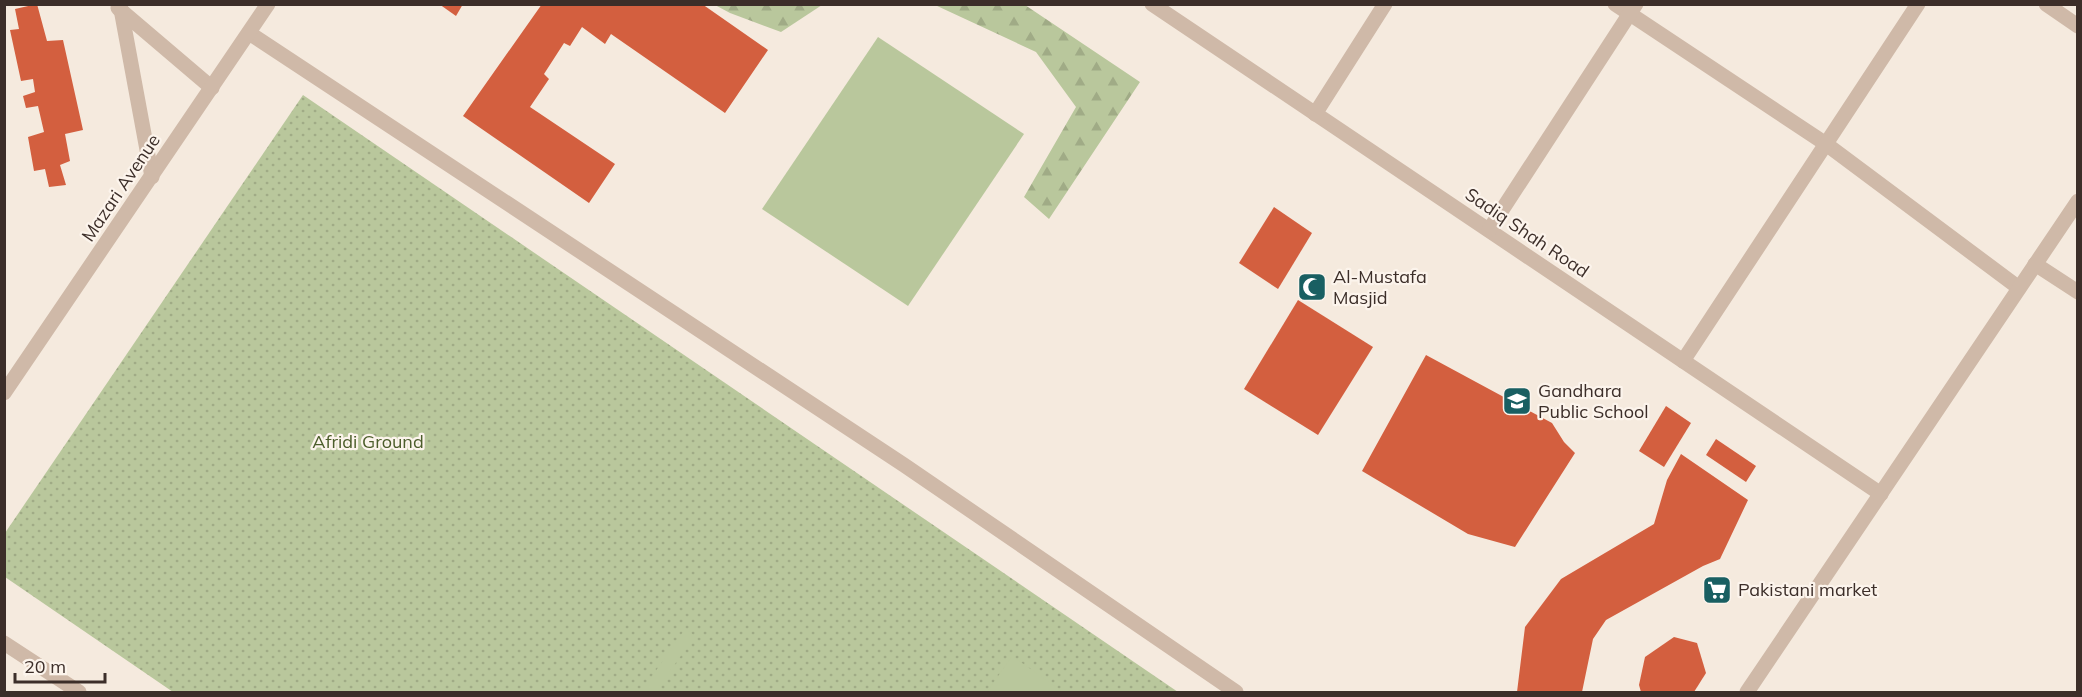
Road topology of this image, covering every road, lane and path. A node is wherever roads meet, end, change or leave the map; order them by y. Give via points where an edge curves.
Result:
1 (268, 4) edge
2 (1152, 4) edge
3 (1385, 4) edge
4 (1615, 4) edge
5 (1918, 4) edge
6 (2046, 4) edge
7 (118, 6) edge
8 (1633, 10) edge
9 (2078, 26) edge
10 (249, 33) junction
11 (212, 88) junction
12 (1315, 114) junction
13 (1826, 144) junction
14 (152, 177) junction
15 (2078, 201) edge
16 (1489, 230) junction
17 (2035, 264) junction
18 (2019, 288) junction
19 (2078, 292) edge
20 (1683, 361) junction
21 (4, 393) edge
22 (1881, 494) junction
23 (4, 643) edge
24 (79, 693) edge
25 (1236, 693) edge
26 (1748, 693) edge

1 - 10 street, Mazari Avenue
2 - 12 street, Sadiq Shah Road
3 - 12 street
4 - 8 street
5 - 13 street
6 - 9 street
7 - 11 street
7 - 14 street
8 - 13 street
8 - 16 street
10 - 11 street, Mazari Avenue
10 - 25 street via 904,465
11 - 14 street, Mazari Avenue
12 - 16 street, Sadiq Shah Road
13 - 18 street
13 - 20 street
14 - 21 street, Mazari Avenue
15 - 17 street
16 - 20 street, Sadiq Shah Road
17 - 18 street
17 - 19 street
18 - 22 street
20 - 22 street, Sadiq Shah Road
22 - 26 street
23 - 24 street

